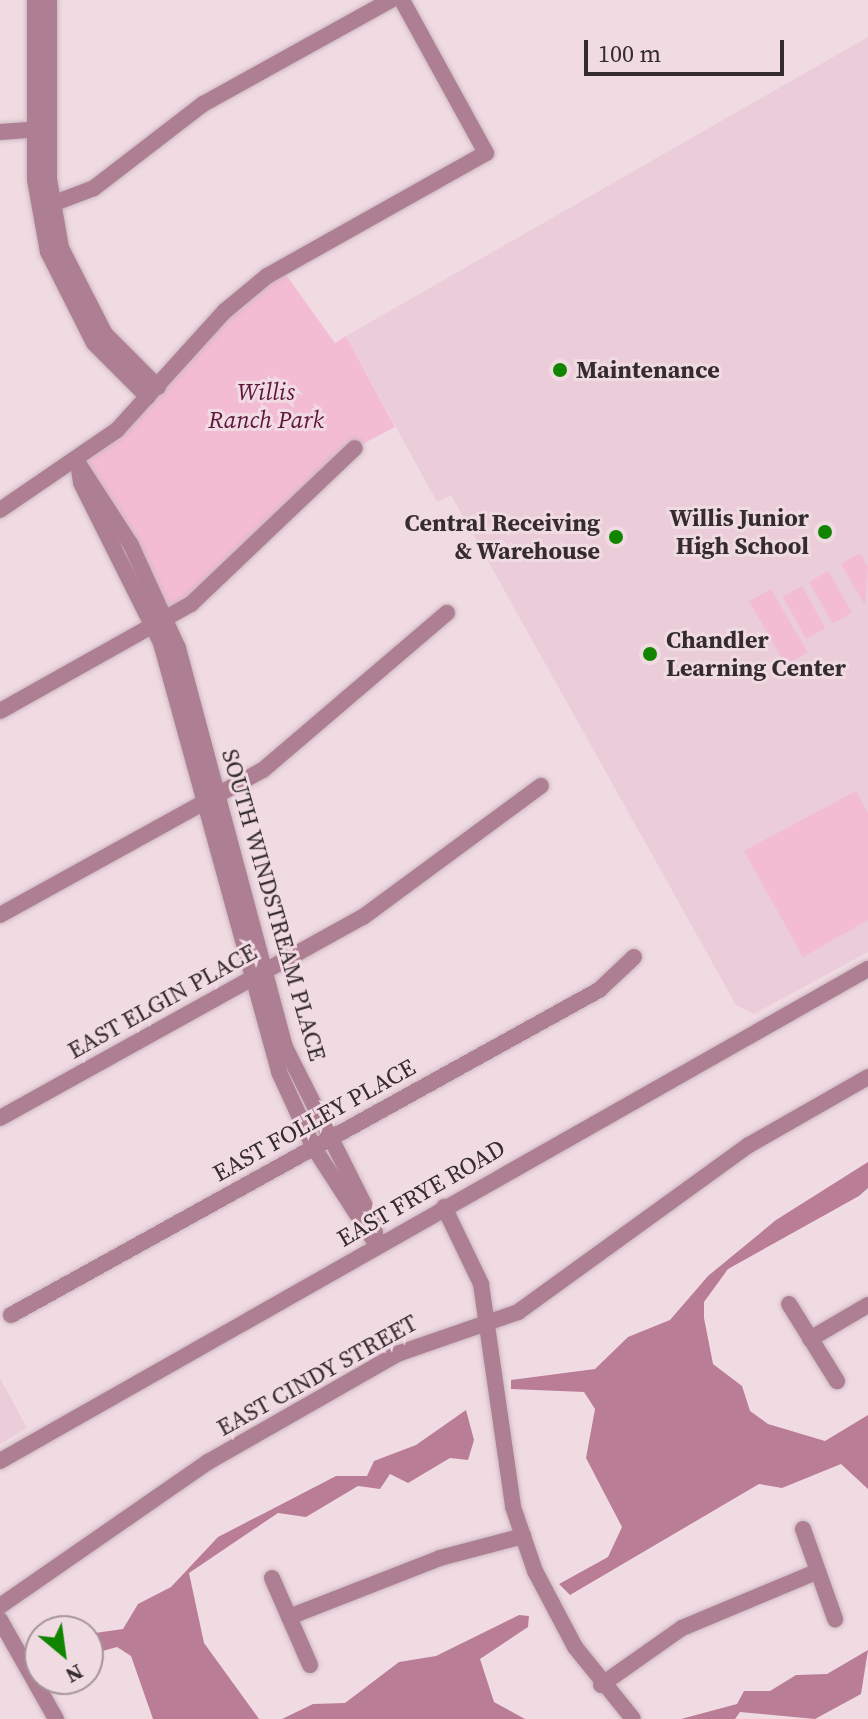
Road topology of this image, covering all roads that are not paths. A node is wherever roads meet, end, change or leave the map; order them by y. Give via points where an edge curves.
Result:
1 (35, 0) edge
2 (49, 0) edge
3 (391, 0) edge
4 (402, 0) edge
5 (41, 129) junction
6 (0, 132) edge
7 (44, 206) junction
8 (153, 392) junction
9 (355, 448) dead end
10 (78, 463) junction
11 (0, 510) edge
12 (447, 613) dead end
13 (161, 624) junction
14 (0, 711) edge
15 (541, 786) dead end
16 (211, 799) junction
17 (0, 915) edge
18 (634, 957) dead end
19 (868, 969) edge
20 (258, 975) junction
21 (868, 1077) edge
22 (0, 1118) edge
23 (321, 1144) junction
24 (444, 1207) junction
25 (377, 1245) junction
26 (789, 1304) dead end
27 (868, 1305) edge
28 (11, 1315) dead end
29 (489, 1322) junction
30 (810, 1339) junction
31 (837, 1381) dead end
32 (0, 1461) edge
33 (803, 1529) dead end
34 (523, 1536) junction
35 (818, 1571) junction
36 (272, 1578) dead end
37 (0, 1606) edge
38 (289, 1617) junction
39 (835, 1619) dead end
40 (0, 1620) edge
41 (310, 1665) dead end
42 (601, 1685) junction
43 (56, 1719) edge
44 (633, 1719) edge

1 - 5 street
2 - 5 street
3 - 7 street via 203,104 94,188
4 - 8 street via 486,153 267,276 225,311
5 - 6 street
5 - 7 street
7 - 8 street via 86,305
8 - 10 street
9 - 13 street via 232,571
10 - 11 street
10 - 13 street, SOUTH WINDSTREAM PLACE via 124,532
12 - 16 street via 297,746
13 - 14 street
13 - 16 street, SOUTH WINDSTREAM PLACE
15 - 20 street, EAST ELGIN PLACE via 424,878
16 - 17 street
16 - 20 street, SOUTH WINDSTREAM PLACE
18 - 23 street, EAST FOLLEY PLACE via 599,990
19 - 24 street, EAST FRYE ROAD
20 - 22 street, EAST ELGIN PLACE
20 - 23 street, SOUTH WINDSTREAM PLACE via 279,1072
21 - 29 street, EAST CINDY STREET via 749,1145 545,1295
23 - 25 street, SOUTH WINDSTREAM PLACE
23 - 28 street, EAST FOLLEY PLACE
24 - 25 street, EAST FRYE ROAD
24 - 29 street via 481,1284
25 - 32 street, EAST FRYE ROAD
26 - 30 street
27 - 30 street
29 - 34 street via 504,1457
29 - 37 street, EAST CINDY STREET via 397,1354 208,1462
30 - 31 street
33 - 35 street
34 - 38 street via 440,1558
34 - 42 street via 553,1612
35 - 39 street
35 - 42 street via 682,1628
36 - 38 street
38 - 41 street
40 - 43 street
42 - 44 street

